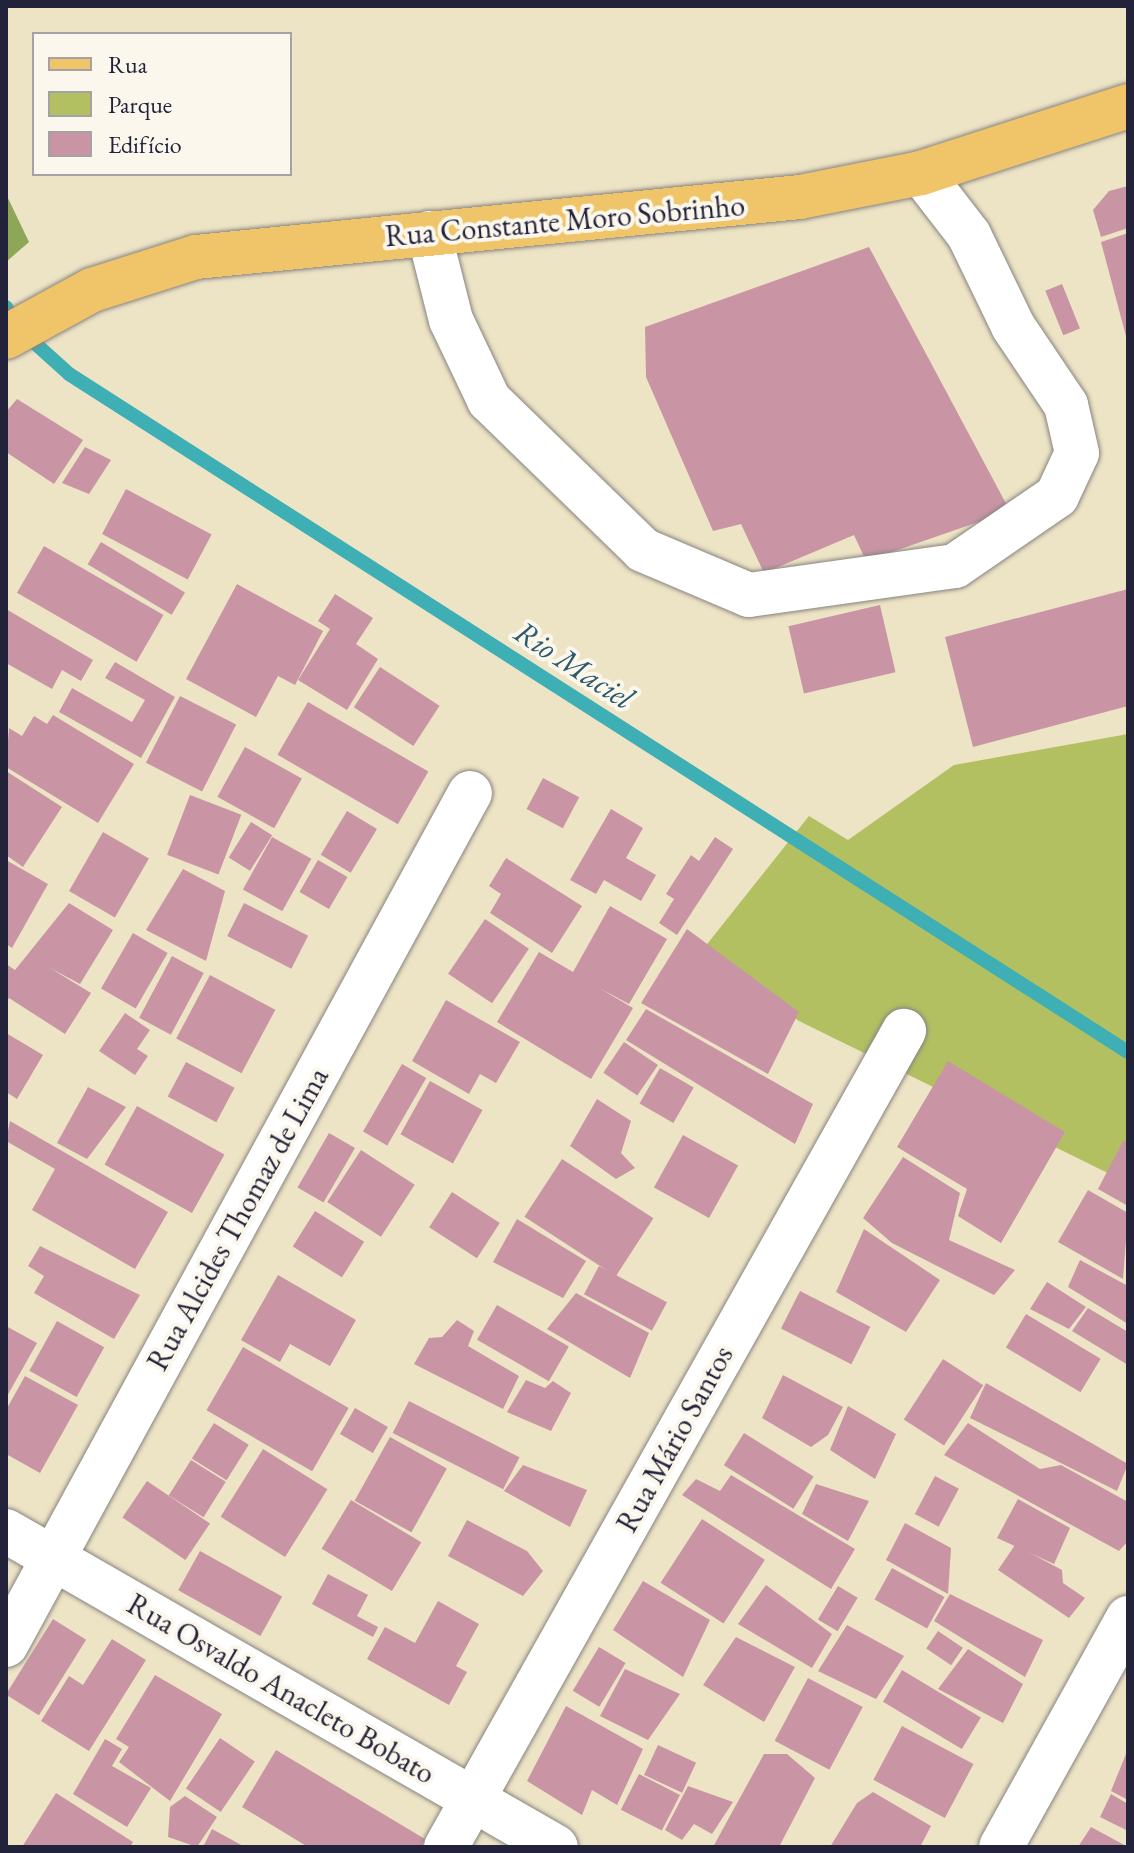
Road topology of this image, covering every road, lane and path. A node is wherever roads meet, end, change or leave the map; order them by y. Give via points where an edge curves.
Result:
1 (1128, 106) edge
2 (921, 173) junction
3 (429, 233) junction
4 (6, 337) edge
5 (470, 793) dead end
6 (904, 1031) dead end
7 (6, 1531) edge
8 (54, 1559) junction
9 (1128, 1618) edge
10 (6, 1645) edge
11 (473, 1799) junction
12 (446, 1847) edge
13 (556, 1847) edge
14 (1001, 1847) edge

1 - 2 main road, Rua Constante Moro Sobrinho
2 - 3 main road, Rua Constante Moro Sobrinho via 745,205
2 - 3 street via 969,235 1013,326 1066,405 1077,453 1057,496 955,566 749,595 643,550 489,400 451,320
3 - 4 main road, Rua Constante Moro Sobrinho via 196,257 141,271 53,309
5 - 8 street, Rua Alcides Thomaz de Lima
6 - 11 street, Rua Mário Santos
7 - 8 street, Rua Osvaldo Anacleto Bobato
8 - 10 street, Rua Alcides Thomaz de Lima
8 - 11 street, Rua Osvaldo Anacleto Bobato
9 - 14 street
11 - 12 street, Rua Mário Santos
11 - 13 street, Rua Osvaldo Anacleto Bobato

